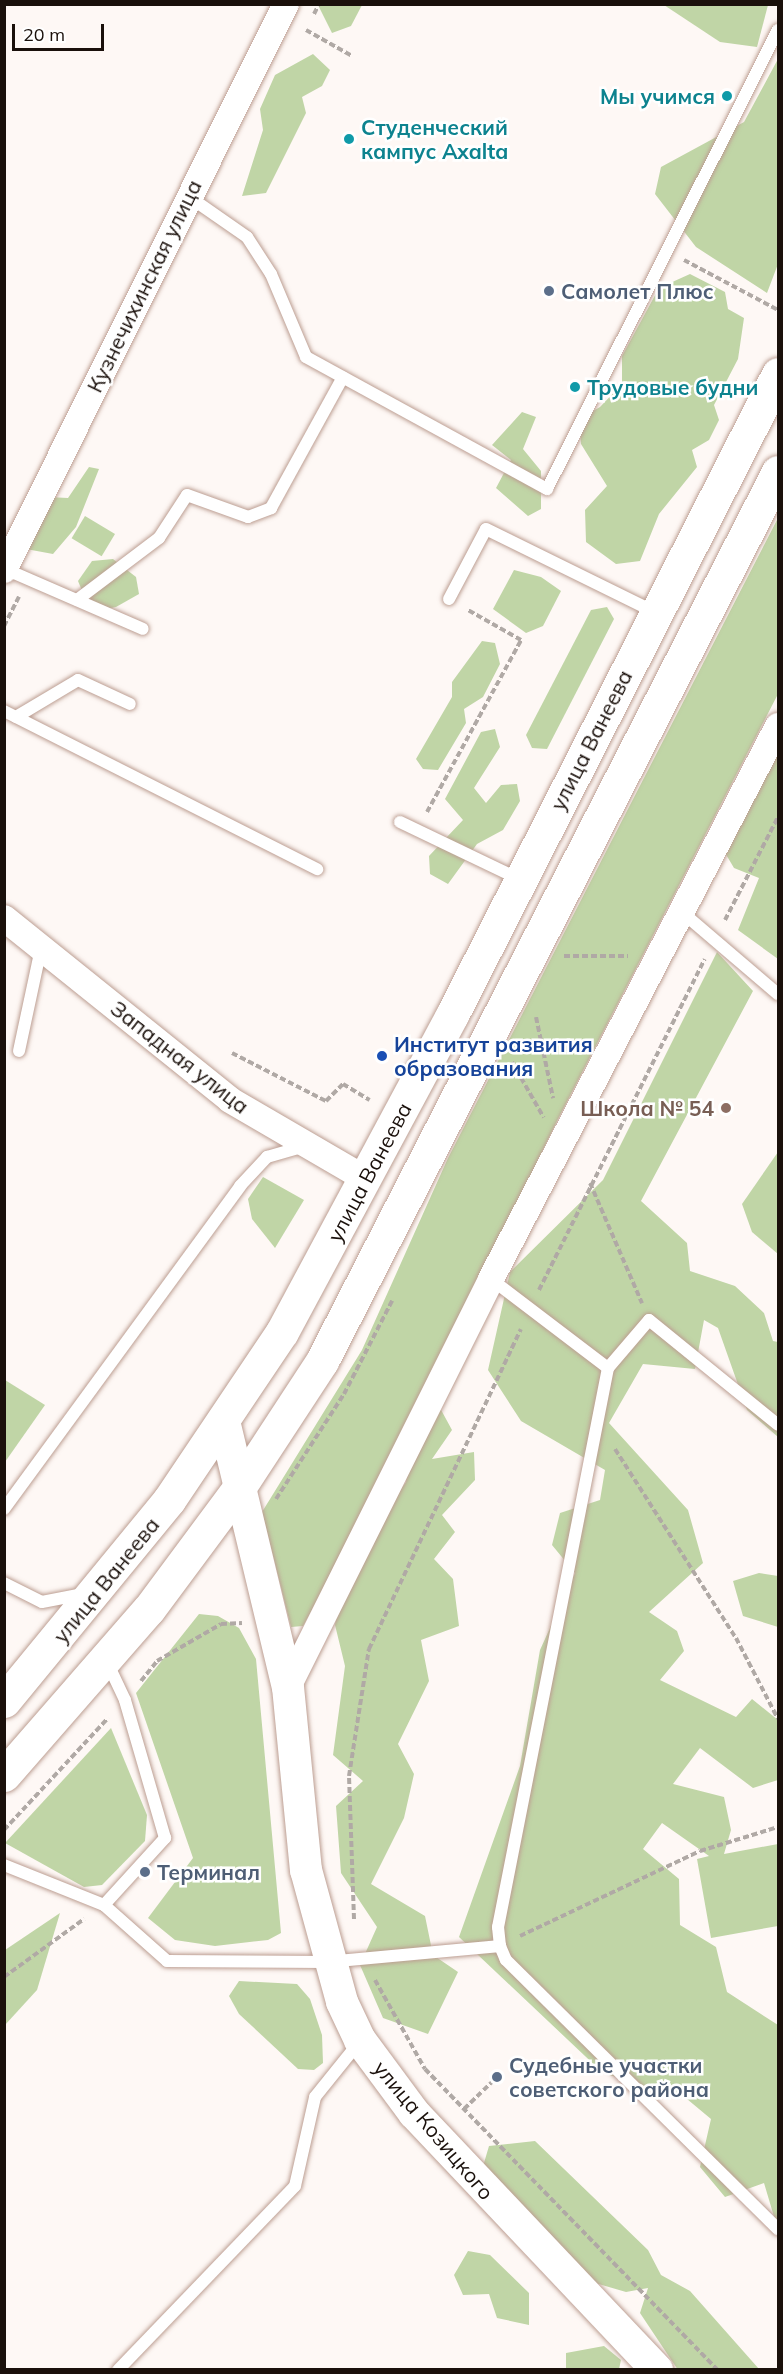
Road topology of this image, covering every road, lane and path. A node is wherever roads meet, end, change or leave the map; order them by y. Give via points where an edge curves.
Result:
1 (286, 4) edge
2 (306, 30) dead end
3 (778, 30) edge
4 (352, 56) dead end
5 (188, 196) junction
6 (667, 251) junction
7 (778, 310) edge
8 (778, 374) edge
9 (343, 377) junction
10 (778, 472) edge
11 (5, 569) edge
12 (449, 599) joint
13 (77, 600) junction
14 (657, 613) junction
15 (143, 629) dead end
16 (130, 704) dead end
17 (10, 714) edge
18 (778, 726) edge
19 (778, 817) edge
20 (400, 822) dead end
21 (416, 831) junction
22 (317, 869) dead end
23 (520, 879) junction
24 (683, 913) junction
25 (4, 918) edge
26 (715, 940) junction
27 (41, 947) junction
28 (561, 956) dead end
29 (635, 956) dead end
30 (778, 994) edge
31 (533, 1006) dead end
32 (511, 1048) dead end
33 (19, 1051) dead end
34 (232, 1053) dead end
35 (370, 1100) dead end
36 (561, 1143) junction
37 (303, 1147) junction
38 (366, 1179) junction
39 (590, 1184) junction
40 (491, 1279) junction
41 (530, 1309) junction
42 (649, 1320) junction
43 (608, 1368) junction
44 (601, 1419) junction
45 (224, 1421) junction
46 (778, 1425) edge
47 (239, 1488) junction
48 (4, 1509) edge
49 (4, 1583) edge
50 (102, 1588) junction
51 (107, 1661) junction
52 (157, 1661) dead end
53 (288, 1687) junction
54 (125, 1700) junction
55 (4, 1701) edge
56 (778, 1719) edge
57 (4, 1775) edge
58 (778, 1827) edge
59 (4, 1830) edge
60 (4, 1865) edge
61 (104, 1905) junction
62 (500, 1946) junction
63 (366, 1960) junction
64 (327, 1962) junction
65 (4, 1977) edge
66 (360, 2040) junction
67 (492, 2082) dead end
68 (465, 2109) junction
69 (778, 2229) edge
70 (118, 2370) edge
71 (657, 2370) edge
72 (718, 2370) edge

1 - 5 street, Кузнечихинская улица
2 - 4 path
3 - 6 lane
5 - 9 lane via 247,237 270,274 306,357
5 - 11 street, Кузнечихинская улица
6 - 7 path
6 - 9 lane via 547,489
8 - 14 main road, улица Ванеева
9 - 13 lane via 271,508 248,517 188,495 159,538
10 - 47 main road, улица Ванеева via 322,1361
11 - 13 lane
12 - 14 lane via 486,530
12 - 21 path via 521,640
13 - 15 lane
14 - 23 main road, улица Ванеева
16 - 17 lane via 78,680
17 - 22 lane
18 - 24 street
19 - 26 path
20 - 21 lane
21 - 23 lane
23 - 38 main road, улица Ванеева
24 - 26 lane
24 - 36 street
25 - 27 street, Западная улица
26 - 30 lane
26 - 39 path
27 - 33 lane
27 - 37 street, Западная улица via 230,1100
28 - 29 path
31 - 36 path
32 - 36 path via 513,1071
34 - 35 path via 326,1101 343,1084
36 - 40 street
37 - 38 street, Западная улица
37 - 48 lane via 267,1156 240,1186
38 - 45 main road, улица Ванеева via 282,1332
39 - 41 path
39 - 42 path
40 - 41 lane
40 - 53 street
41 - 43 lane
41 - 63 path via 369,1648 349,1776 353,1917
42 - 43 lane
42 - 46 lane
43 - 44 lane
44 - 56 path via 622,1466 736,1638
44 - 62 lane via 498,1927
45 - 47 street, улица Козицкого
45 - 50 main road, улица Ванеева
47 - 51 main road, улица Ванеева
47 - 53 street, улица Козицкого
49 - 50 lane via 42,1602
50 - 55 main road, улица Ванеева
51 - 54 lane
51 - 57 main road, улица Ванеева
52 - 54 path
53 - 64 street, улица Козицкого via 306,1870
54 - 59 path
54 - 61 lane via 165,1838
58 - 62 path via 700,1851
60 - 61 lane
61 - 64 lane via 167,1961
61 - 65 path
62 - 63 lane
62 - 69 lane via 506,1960
63 - 64 lane
63 - 68 path via 425,2069
64 - 66 street, улица Козицкого
66 - 70 lane via 315,2097 295,2186
66 - 71 street, улица Козицкого via 414,2113
67 - 68 path
68 - 72 path

